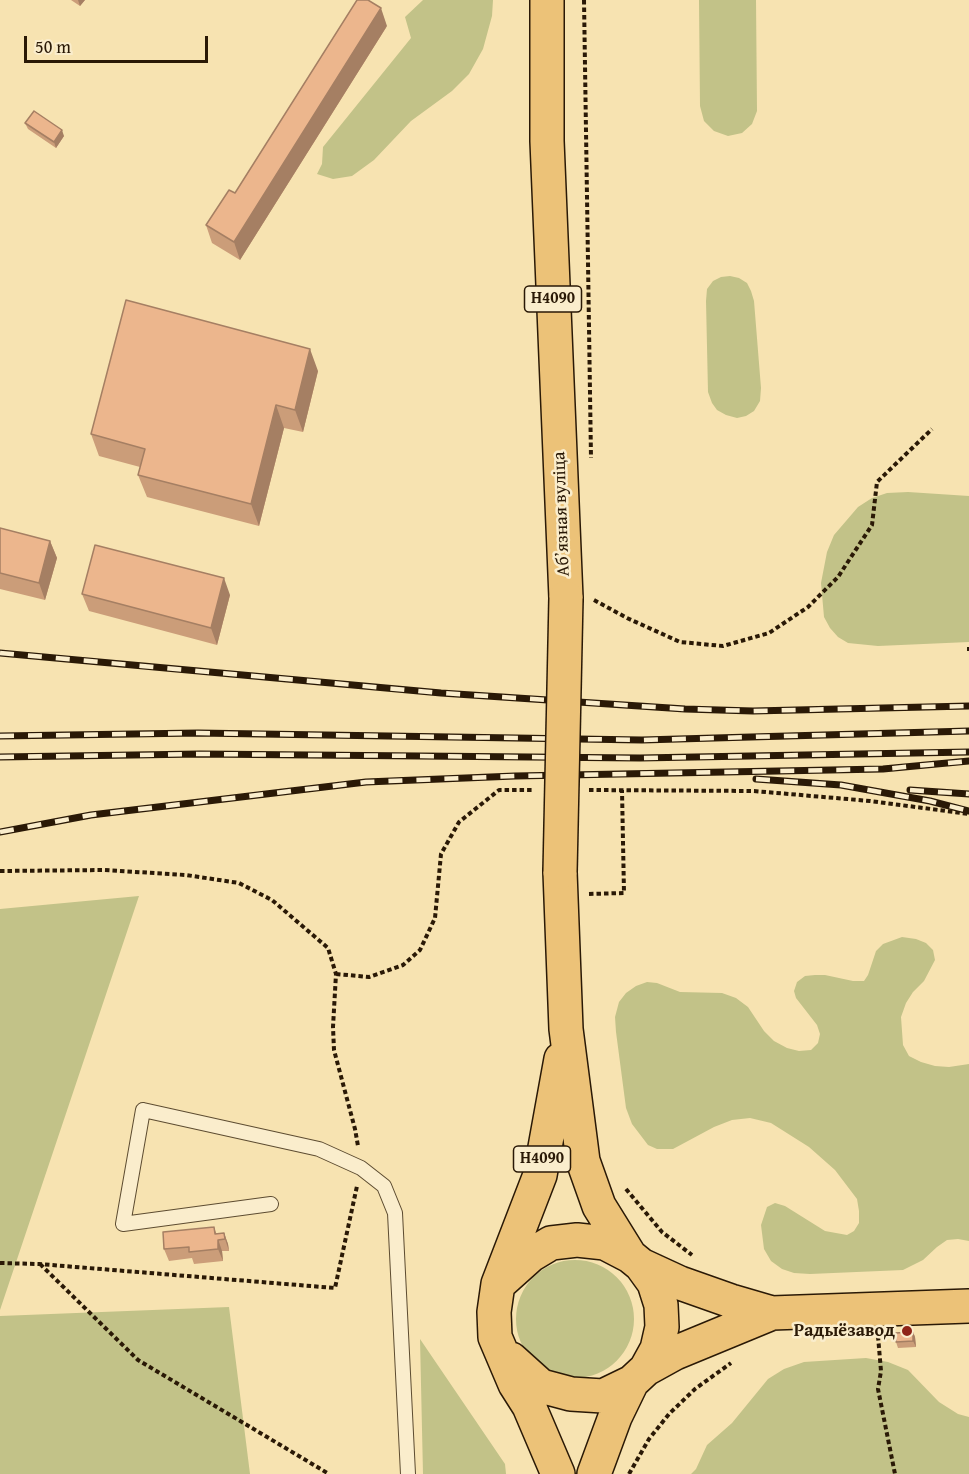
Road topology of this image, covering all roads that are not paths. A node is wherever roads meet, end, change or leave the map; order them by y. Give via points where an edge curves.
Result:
1 (547, 0) edge
2 (566, 1029) junction
3 (271, 1204) dead end
4 (636, 1260) junction
5 (498, 1284) junction
6 (969, 1306) edge
7 (772, 1313) junction
8 (503, 1352) junction
9 (639, 1375) junction
10 (408, 1474) edge
11 (558, 1474) edge
12 (594, 1474) edge

1 - 2 main road, Абʼязная вуліца / Н4090, bridge via 547,141 577,598 560,872
2 - 4 main road, Абʼязная вуліца / Н4090 via 583,1161 599,1206
2 - 5 main road, Абʼязная вуліца / Н4090 via 540,1175
3 - 10 lane via 123,1224 143,1110 319,1149 361,1168 384,1186 395,1213
4 - 5 main road via 605,1243 551,1243
4 - 7 main road via 690,1287
4 - 9 main road, Абʼязная вуліца / Н4090 via 654,1283 662,1327 657,1349
5 - 8 main road, Абʼязная вуліца / Н4090 via 495,1337
6 - 7 main road
7 - 9 main road via 675,1353
8 - 9 main road via 541,1386 571,1394 603,1396
8 - 11 main road, Абʼязная вуліца / Н4090
9 - 12 main road, Абʼязная вуліца / Н4090 via 615,1417

